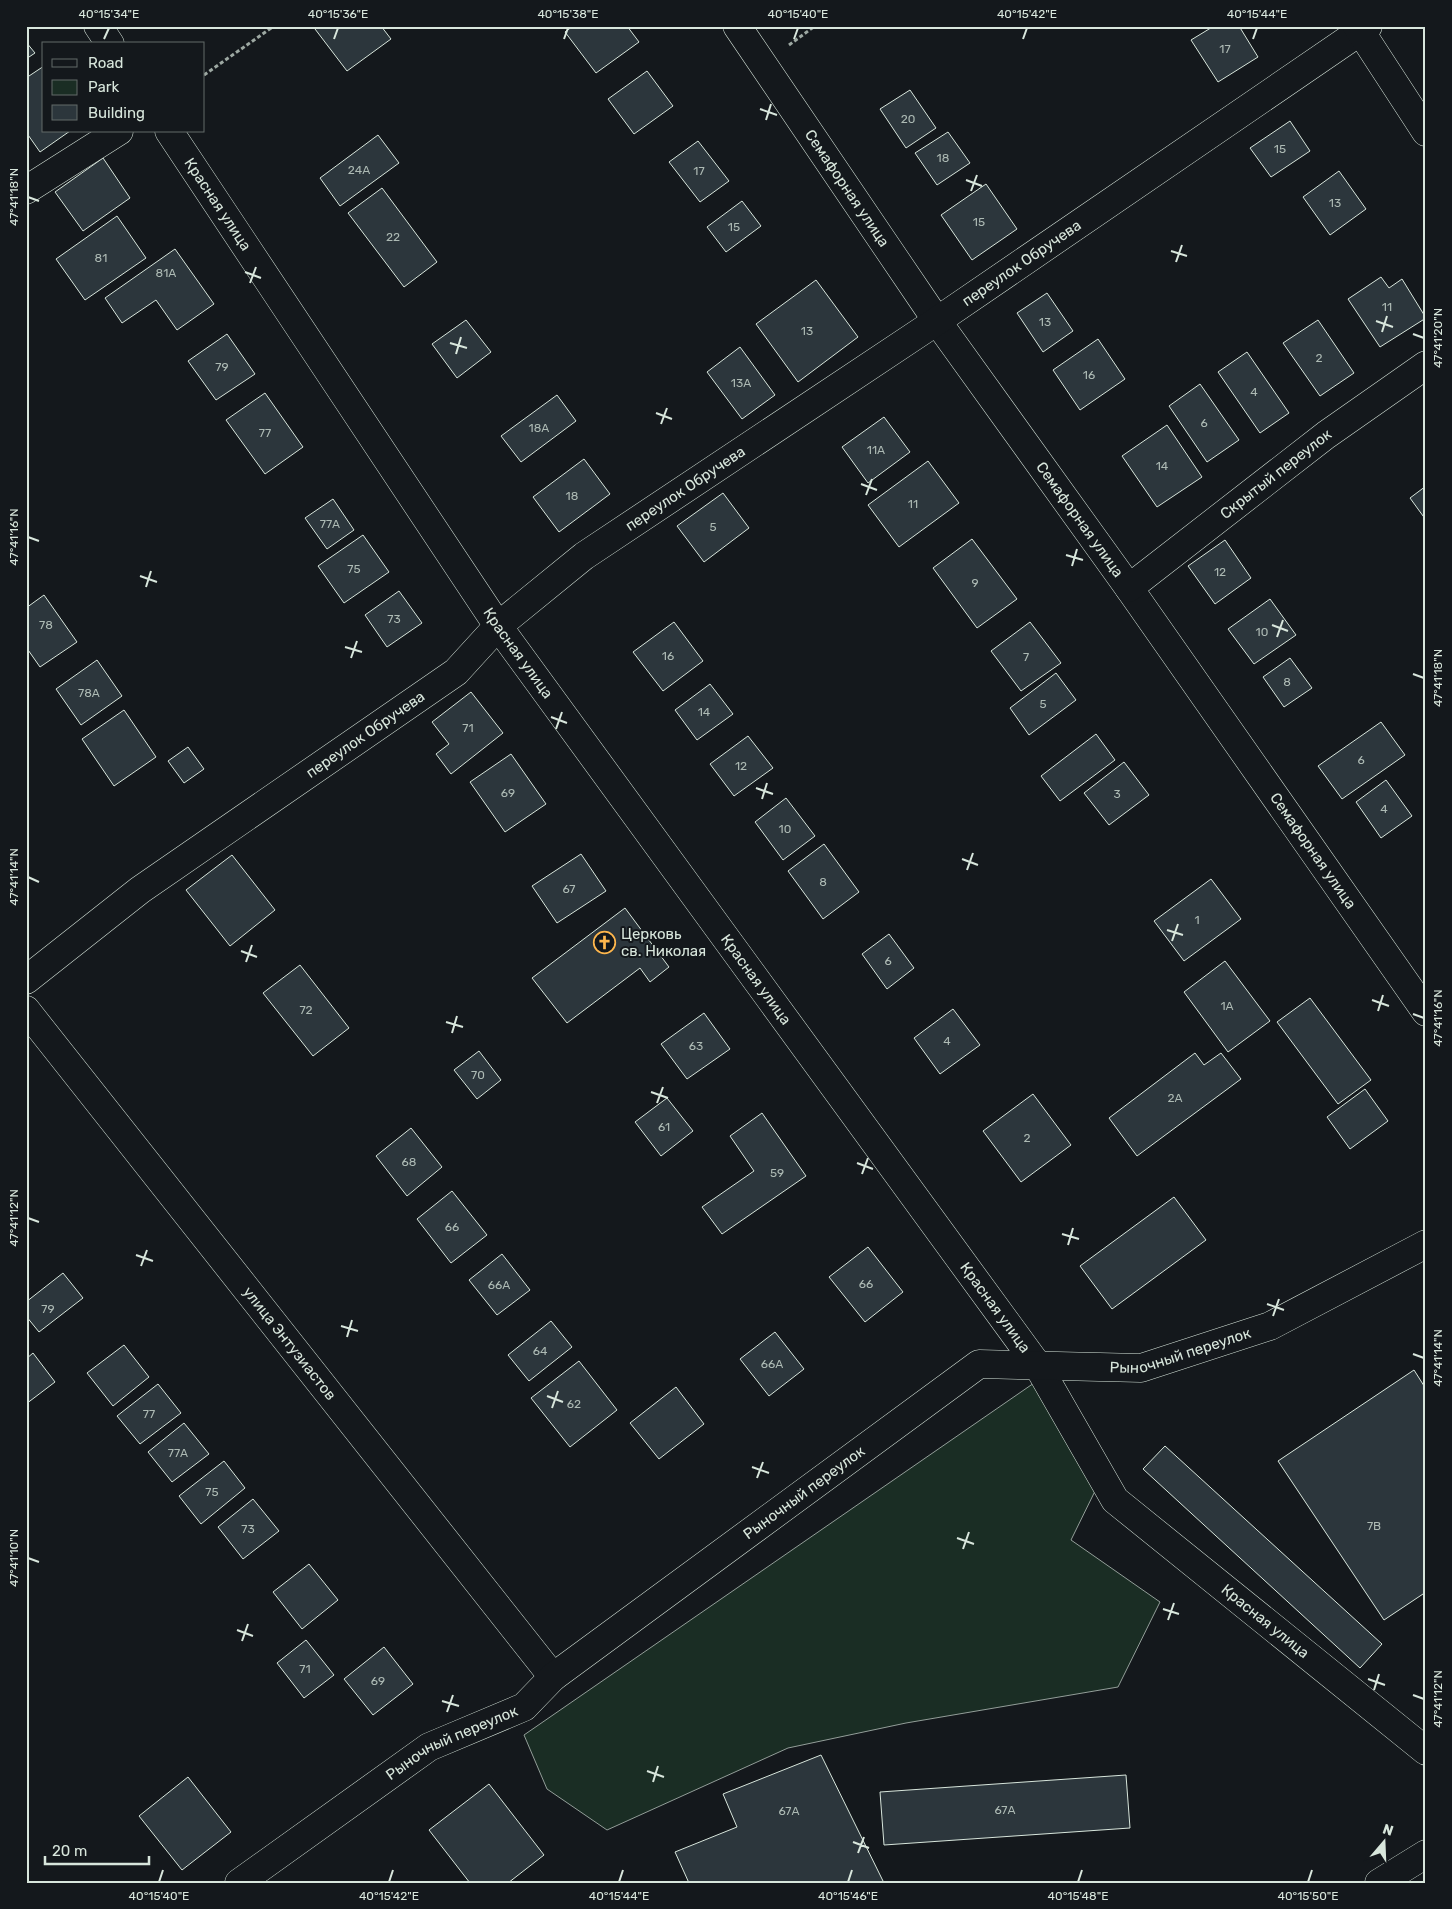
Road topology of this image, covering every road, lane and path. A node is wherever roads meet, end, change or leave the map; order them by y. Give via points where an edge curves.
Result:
1 (98, 26) edge
2 (274, 26) edge
3 (737, 26) edge
4 (1362, 28) edge
5 (109, 42) edge
6 (205, 74) edge
7 (117, 132) edge
8 (170, 132) edge
9 (1426, 132) edge
10 (26, 190) edge
11 (937, 321) junction
12 (1426, 365) edge
13 (1129, 588) junction
14 (498, 626) junction
15 (26, 980) edge
16 (26, 1010) edge
17 (1426, 1012) edge
18 (1426, 1244) edge
19 (1038, 1366) junction
20 (553, 1677) junction
21 (1426, 1751) edge
22 (1426, 1854) edge
23 (239, 1883) edge
24 (1379, 1883) edge

1 - 5 street
2 - 6 path
3 - 11 street, Семафорная улица
4 - 9 street
4 - 11 street, переулок Обручева
7 - 10 street
8 - 14 street, Красная улица
11 - 13 street, Семафорная улица
11 - 14 street, переулок Обручева via 584,556
12 - 13 street, Скрытый переулок via 1326,435
13 - 17 street, Семафорная улица
14 - 15 street, переулок Обручева via 456,672 140,890
14 - 19 street, Красная улица
16 - 20 street, улица Энтузиастов
18 - 19 street, Рыночный переулок via 1270,1326 1141,1368
19 - 20 street, Рыночный переулок via 979,1364
19 - 21 street, Красная улица via 1115,1500
20 - 23 street, Рыночный переулок via 524,1707 429,1747
22 - 24 street

